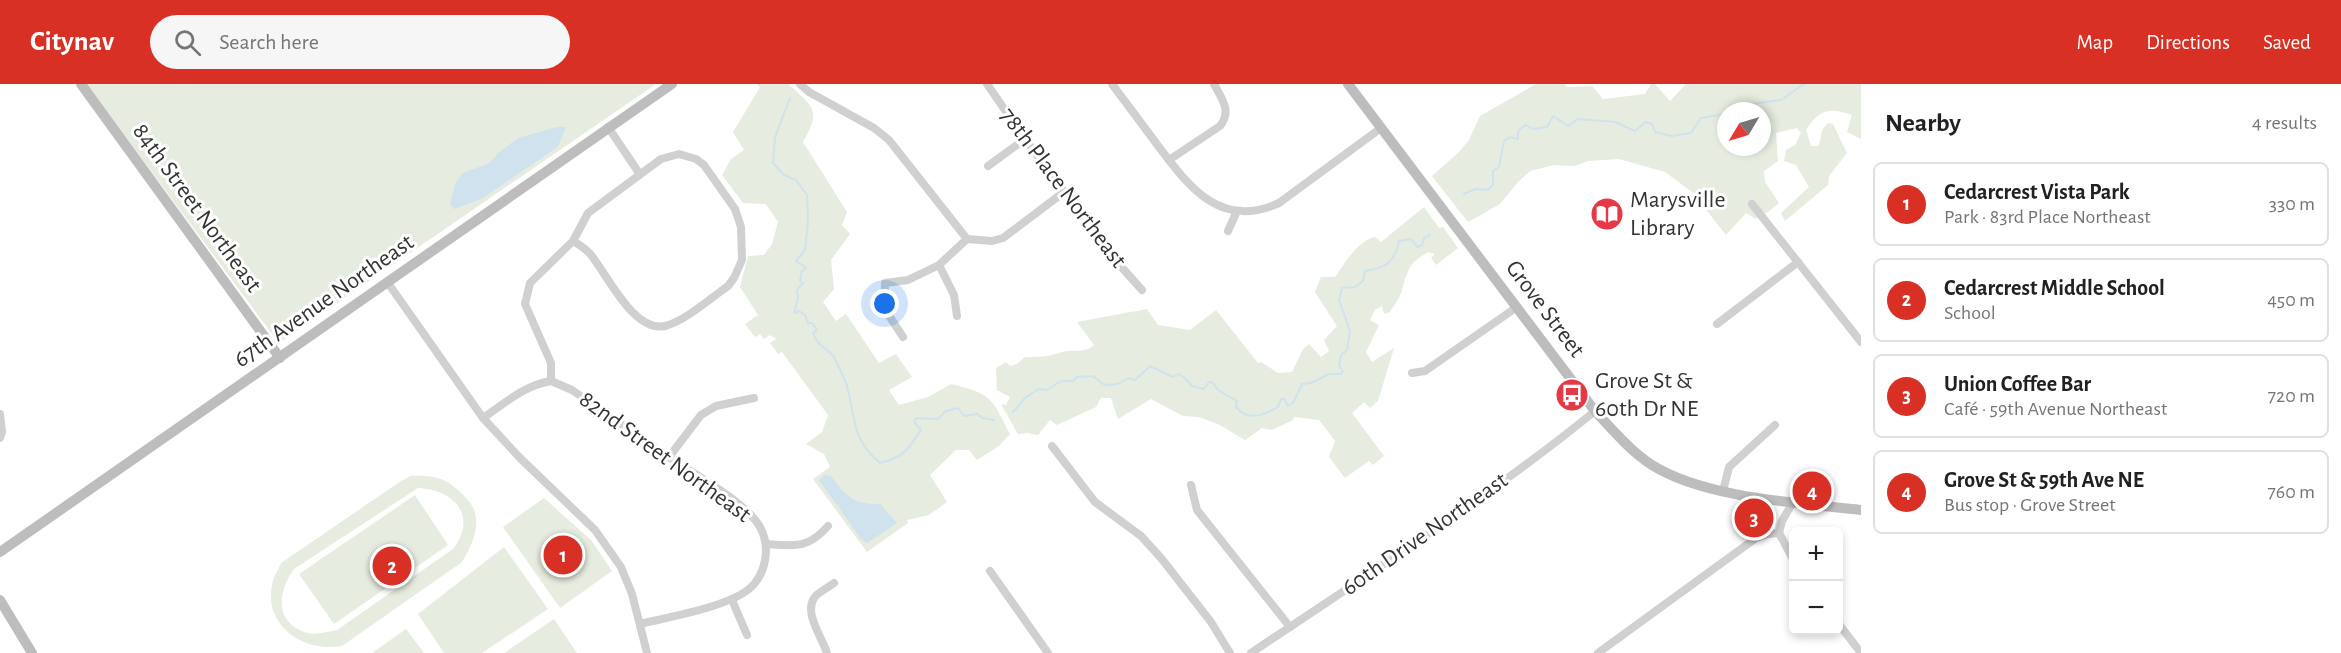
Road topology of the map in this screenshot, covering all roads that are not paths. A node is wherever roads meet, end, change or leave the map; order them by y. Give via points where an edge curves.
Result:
1 (81, 84) edge
2 (672, 84) edge
3 (800, 84) edge
4 (987, 84) edge
5 (1112, 84) edge
6 (1214, 84) edge
7 (1348, 84) edge
8 (608, 127) junction
9 (1381, 128) junction
10 (1025, 139) junction
11 (1169, 160) junction
12 (988, 166) dead end
13 (639, 173) junction
14 (1064, 192) junction
15 (1752, 204) dead end
16 (1237, 211) junction
17 (1228, 231) dead end
18 (967, 239) junction
19 (573, 241) junction
20 (1798, 262) junction
21 (939, 265) junction
22 (388, 283) junction
23 (1142, 290) dead end
24 (1516, 307) junction
25 (957, 316) dead end
26 (1717, 324) dead end
27 (903, 337) dead end
28 (1861, 342) edge
29 (280, 358) junction
30 (1412, 373) dead end
31 (551, 381) junction
32 (754, 398) dead end
33 (1595, 411) junction
34 (0, 414) edge
35 (483, 418) junction
36 (1775, 425) dead end
37 (0, 438) edge
38 (1052, 447) dead end
39 (669, 457) junction
40 (1191, 486) dead end
41 (1723, 491) junction
42 (1792, 502) junction
43 (1861, 510) edge
44 (828, 525) dead end
45 (1779, 533) junction
46 (766, 544) junction
47 (0, 552) edge
48 (1789, 552) edge
49 (990, 572) dead end
50 (834, 584) dead end
51 (0, 600) edge
52 (732, 600) junction
53 (640, 624) junction
54 (1290, 627) junction
55 (1843, 628) edge
56 (747, 635) dead end
57 (32, 653) edge
58 (647, 653) edge
59 (827, 653) edge
60 (1048, 653) edge
61 (1230, 653) edge
62 (1251, 653) edge
63 (1598, 653) edge
64 (1861, 653) edge

1 - 29 street, 84th Street Northeast
2 - 8 street, 67th Avenue Northeast
3 - 18 street via 889,140
4 - 10 street, 78th Place Northeast
5 - 11 street
6 - 11 street via 1224,103 1226,120
7 - 9 street, Grove Street
8 - 13 street
8 - 22 street, 67th Avenue Northeast
9 - 16 street via 1279,203 1263,210
9 - 24 street, Grove Street
10 - 12 street
10 - 14 street, 78th Place Northeast
11 - 16 street via 1198,195
13 - 19 street via 588,213
13 - 19 street via 661,159 679,154 704,165 735,209 741,227 742,260 728,286 678,320 663,327 647,324 633,314 591,254
14 - 18 street via 1003,238
14 - 23 street, 78th Place Northeast
15 - 20 street
16 - 17 street
18 - 21 street
19 - 31 street via 537,274 525,298 528,314 551,363
20 - 26 street
20 - 28 street
21 - 25 street via 954,295
21 - 27 street via 908,280 885,283 884,308
22 - 29 street, 67th Avenue Northeast
22 - 35 street
24 - 30 street via 1425,371
24 - 33 street, Grove Street
29 - 47 street, 67th Avenue Northeast
31 - 35 street via 525,389
31 - 39 street, 82nd Street Northeast via 572,390
32 - 39 street via 716,406 701,415
33 - 41 street, Grove Street via 1650,464 1682,480
33 - 54 street, 60th Drive Northeast via 1441,524
34 - 37 street
35 - 53 street via 595,531 621,567
36 - 41 street via 1729,467
38 - 61 street via 1095,502 1141,536 1161,558
39 - 46 street, 82nd Street Northeast via 751,514 761,527
40 - 54 street via 1197,510
41 - 42 street, Grove Street
42 - 43 street, Grove Street
42 - 45 street
44 - 46 street via 816,539 799,546
45 - 48 street
45 - 63 street via 1756,538
46 - 52 street via 765,564 759,576 749,589
49 - 60 street
50 - 59 street via 815,597 811,607
51 - 57 street
52 - 53 street
52 - 56 street
53 - 58 street
54 - 62 street, 60th Drive Northeast
55 - 64 street

